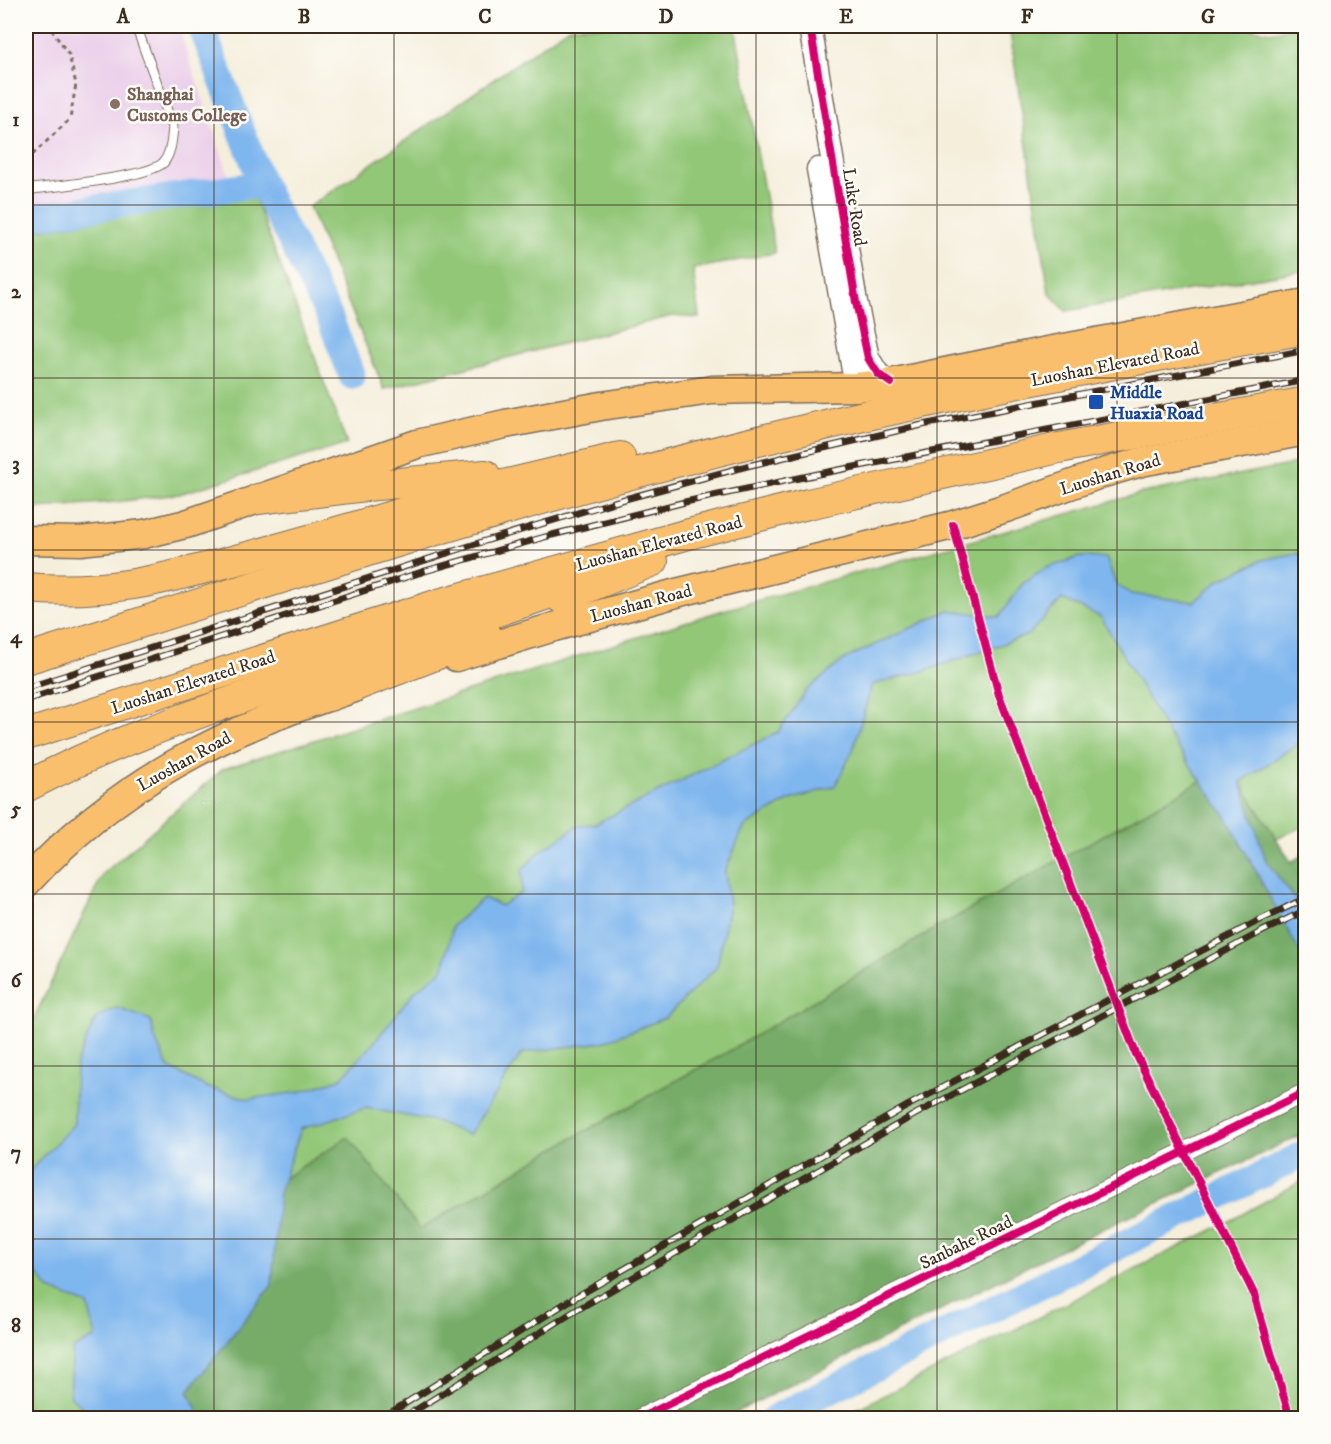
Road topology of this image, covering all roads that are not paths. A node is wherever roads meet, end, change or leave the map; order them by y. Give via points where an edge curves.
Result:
1 (136, 26) edge
2 (796, 26) edge
3 (810, 26) edge
4 (26, 190) edge
5 (1305, 303) edge
6 (1305, 329) edge
7 (1046, 377) junction
8 (891, 383) junction
9 (856, 387) junction
10 (1305, 402) edge
11 (1305, 431) edge
12 (1059, 448) junction
13 (624, 456) junction
14 (258, 499) junction
15 (26, 540) edge
16 (687, 547) junction
17 (26, 588) edge
18 (26, 659) edge
19 (329, 696) junction
20 (26, 735) edge
21 (26, 787) edge
22 (26, 883) edge
23 (1305, 1092) edge
24 (640, 1419) edge

1 - 4 lane via 173,128 172,144 163,162 143,173
2 - 9 street, Luke Road
3 - 8 street, Luke Road via 868,358 878,374
5 - 8 main road
6 - 7 highway, Luoshan Elevated Road
7 - 13 highway via 828,412
7 - 18 highway, Luoshan Elevated Road via 664,465 418,535
8 - 9 main road
9 - 14 main road via 712,390 515,422 417,444
10 - 12 highway, Luoshan Elevated Road
11 - 19 main road, Luoshan Road via 1141,462 953,525 691,589
12 - 16 highway
12 - 20 highway, Luoshan Elevated Road via 808,504 582,563 439,604
13 - 14 highway via 547,469
13 - 17 highway via 434,503 164,579 84,590
14 - 15 main road via 144,534 80,541
16 - 19 highway via 566,595 443,652
16 - 21 highway via 151,730
19 - 22 main road, Luoshan Road via 224,737 151,777 78,832
23 - 24 street, Sanbahe Road

